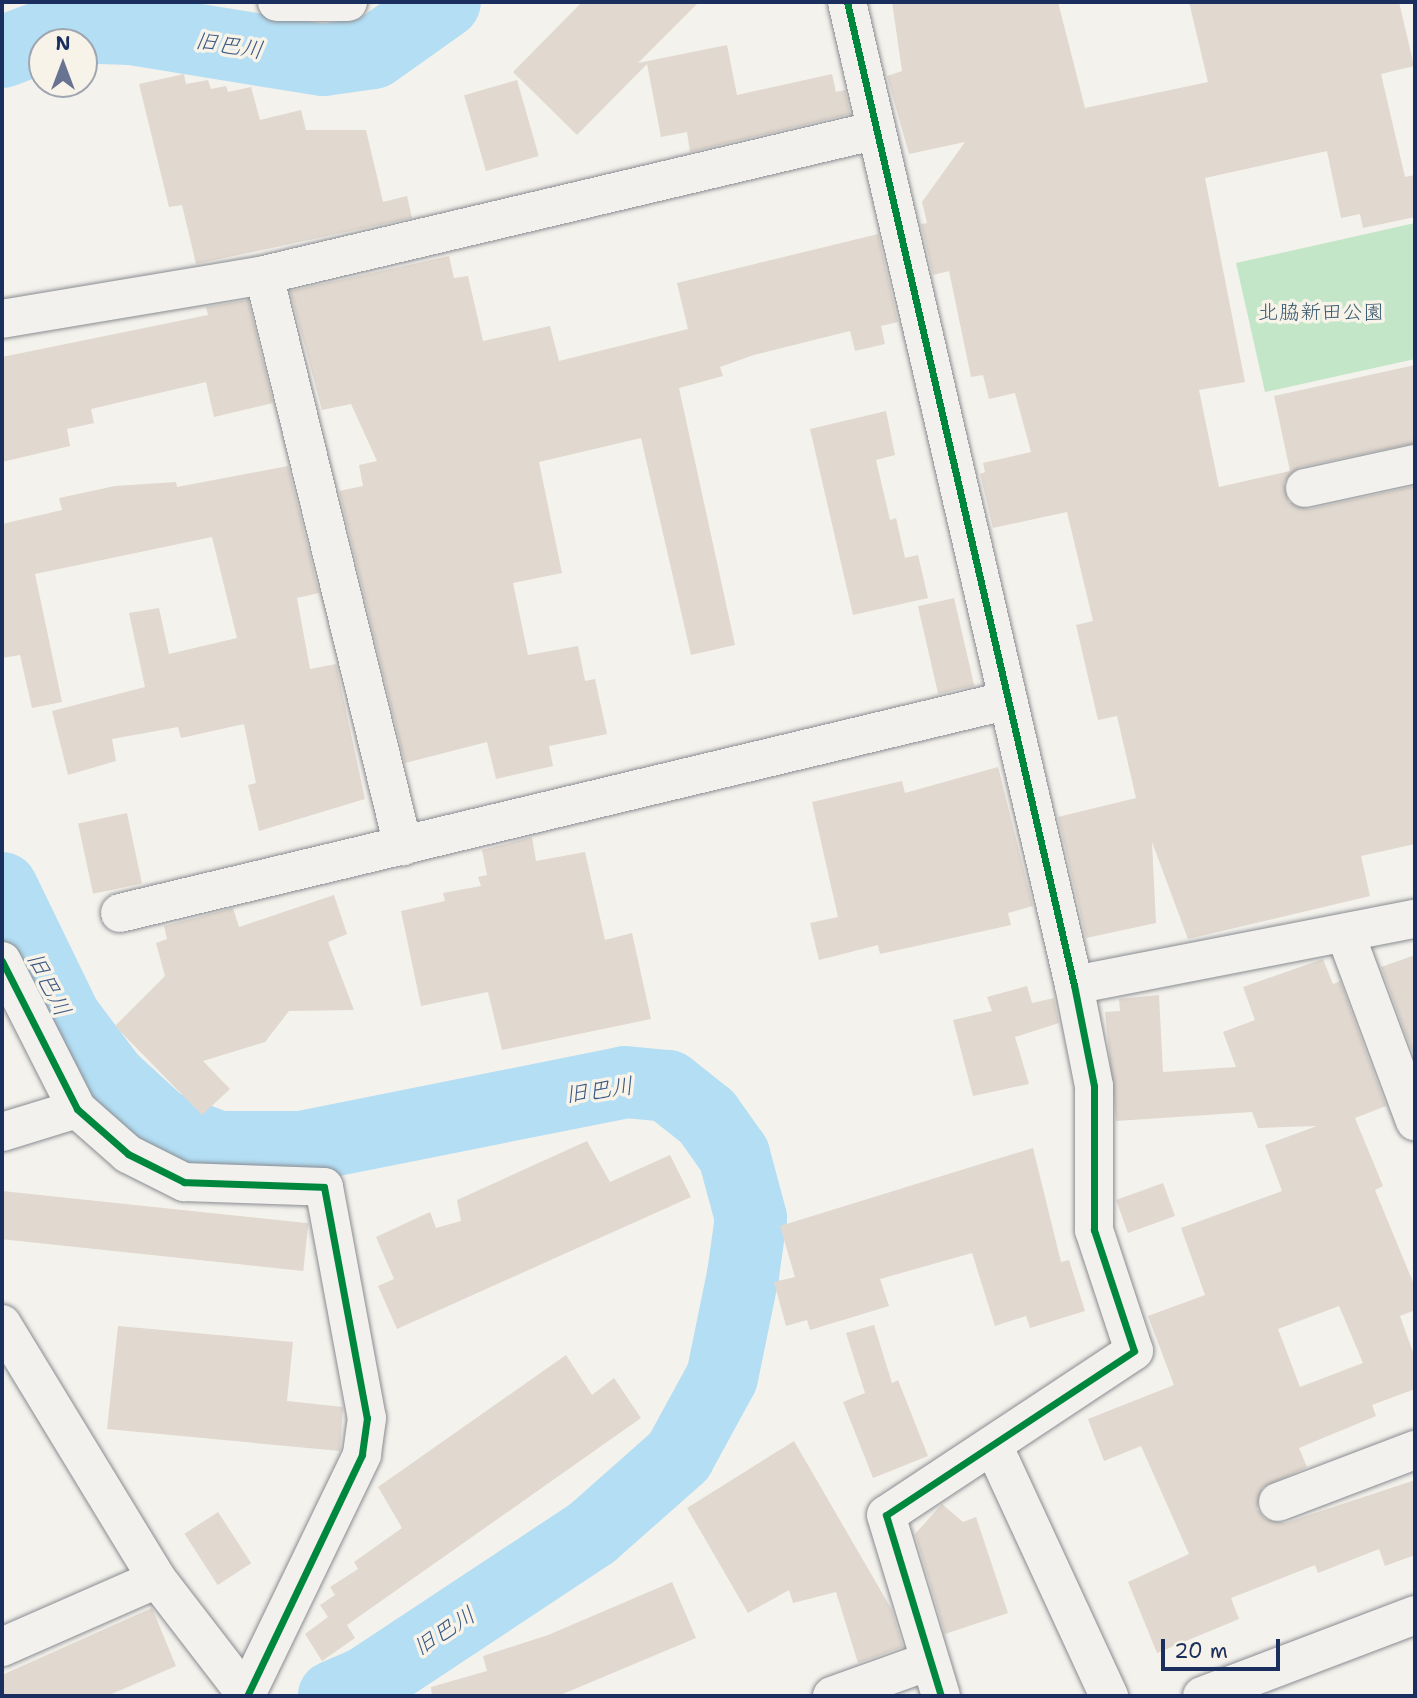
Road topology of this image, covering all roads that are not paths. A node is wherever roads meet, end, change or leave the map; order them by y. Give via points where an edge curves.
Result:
1 (277, 2) edge
2 (348, 2) edge
3 (847, 2) edge
4 (873, 131) junction
5 (264, 275) junction
6 (2, 319) edge
7 (1415, 464) edge
8 (1305, 488) dead end
9 (1004, 701) junction
10 (403, 846) junction
11 (120, 913) dead end
12 (1415, 919) edge
13 (1345, 933) junction
14 (2, 961) edge
15 (1074, 985) junction
16 (15, 1015) edge
17 (78, 1109) junction
18 (1415, 1121) edge
19 (2, 1132) edge
20 (2, 1324) edge
21 (993, 1445) junction
22 (1415, 1450) edge
23 (1278, 1502) dead end
24 (157, 1579) junction
25 (1415, 1615) edge
26 (2, 1647) edge
27 (935, 1679) edge
28 (246, 1696) edge
29 (832, 1696) edge
30 (1109, 1696) edge
31 (1202, 1696) edge

1 - 2 street
3 - 4 street
4 - 5 street
4 - 9 street
5 - 6 street
5 - 10 street
7 - 8 street
9 - 10 street
9 - 15 street
10 - 11 street
12 - 13 street
13 - 15 street
13 - 18 street
14 - 16 street
15 - 21 street via 1094,1086 1094,1230 1133,1351
16 - 17 street
17 - 19 street
17 - 28 street via 128,1154 184,1182 324,1187 367,1418 362,1455
20 - 24 street
21 - 27 street via 886,1515
21 - 30 street
22 - 23 street
24 - 26 street
24 - 28 street
25 - 31 street
27 - 29 street

